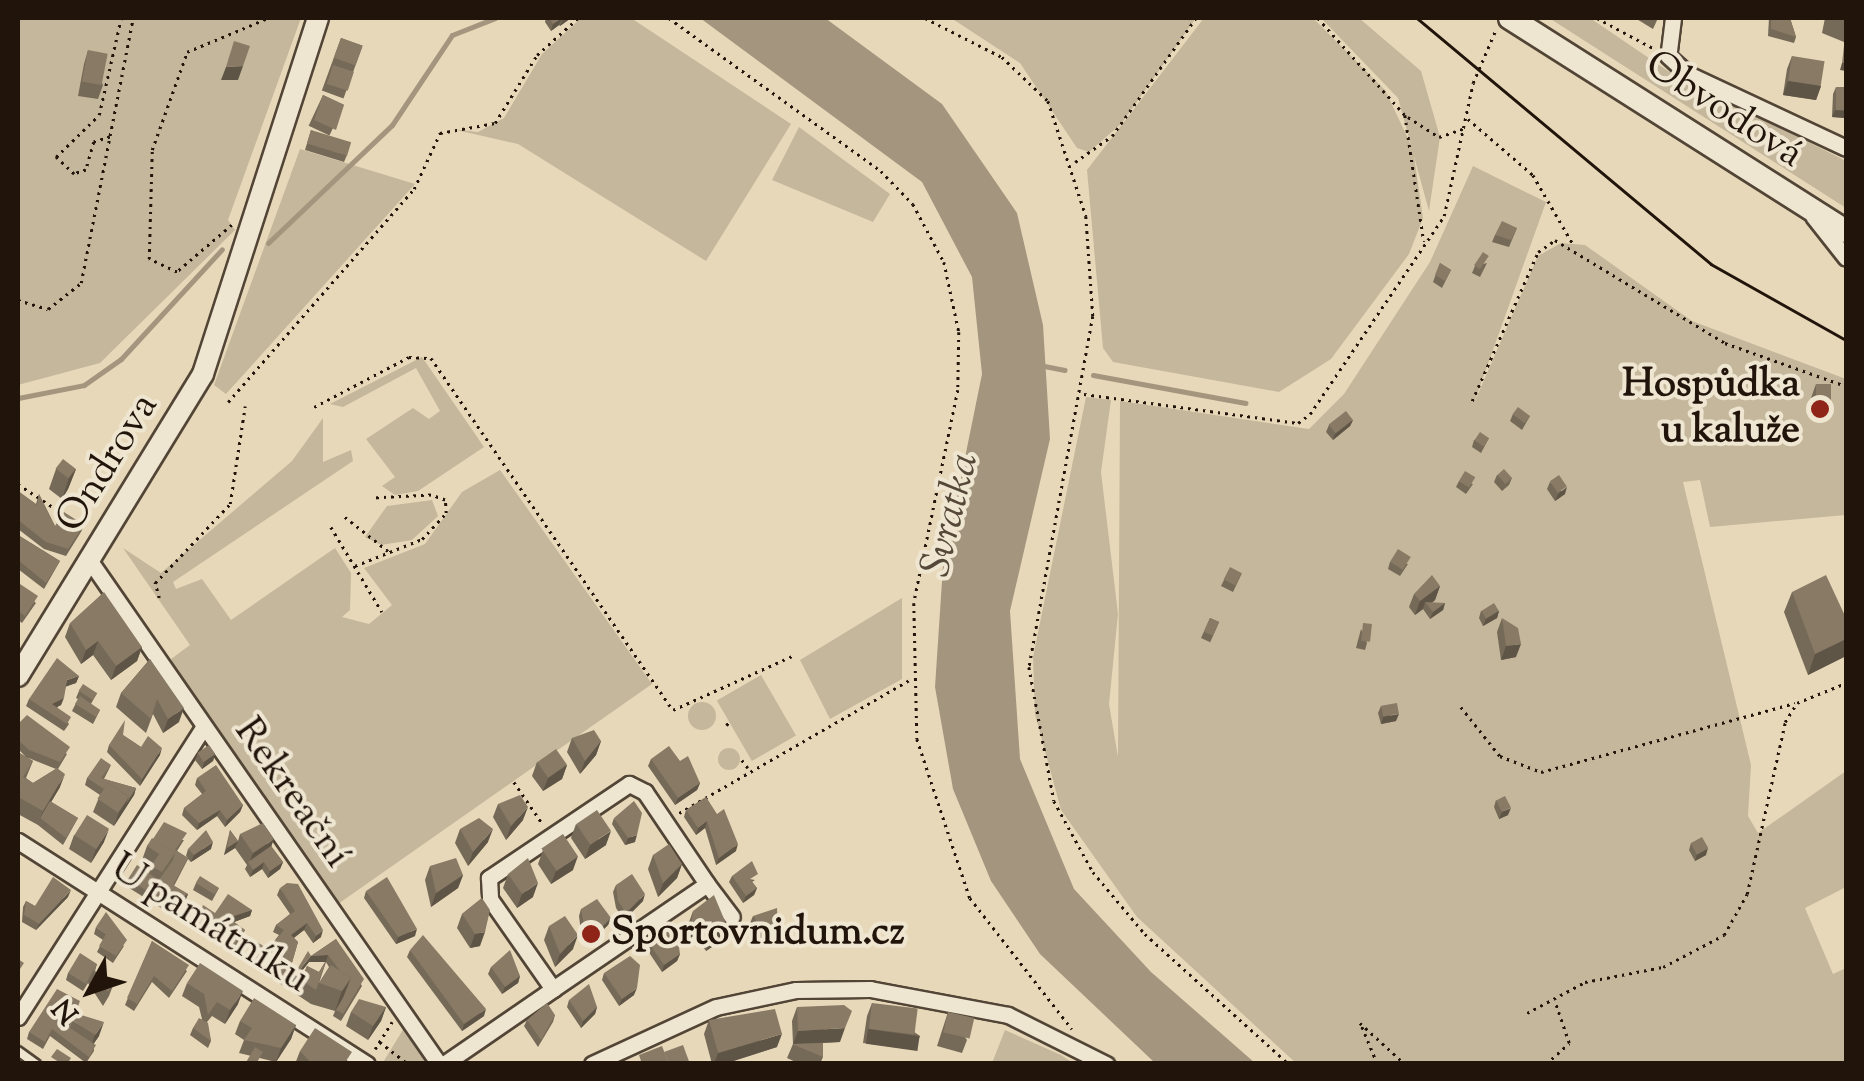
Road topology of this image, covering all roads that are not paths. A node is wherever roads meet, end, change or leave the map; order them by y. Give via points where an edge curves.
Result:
1 (318, 18) edge
2 (1510, 18) edge
3 (1673, 18) edge
4 (1846, 148) edge
5 (1807, 209) junction
6 (1846, 231) edge
7 (1846, 258) edge
8 (90, 561) junction
9 (18, 676) edge
10 (204, 726) junction
11 (18, 841) edge
12 (708, 884) junction
13 (98, 893) junction
14 (732, 917) dead end
15 (553, 989) junction
16 (18, 1018) edge
17 (18, 1051) edge
18 (366, 1063) edge
19 (36, 1064) edge
20 (442, 1064) edge
21 (592, 1064) edge
22 (1106, 1064) edge

1 - 8 street, Ondrova via 194,391
2 - 5 main road, Obvodová
3 - 4 street via 1668,56
5 - 6 main road, Obvodová
5 - 7 street
8 - 9 street, Ondrova
8 - 10 street, Rekreační
10 - 13 street
10 - 20 street, Rekreační
11 - 13 street, U památníku
12 - 14 street
12 - 15 street
12 - 15 street via 665,822 628,784 549,832 489,878 490,900
13 - 16 street
13 - 18 street, U památníku
15 - 20 street
17 - 19 lane
21 - 22 street via 716,1008 796,990 870,989 1008,1015

